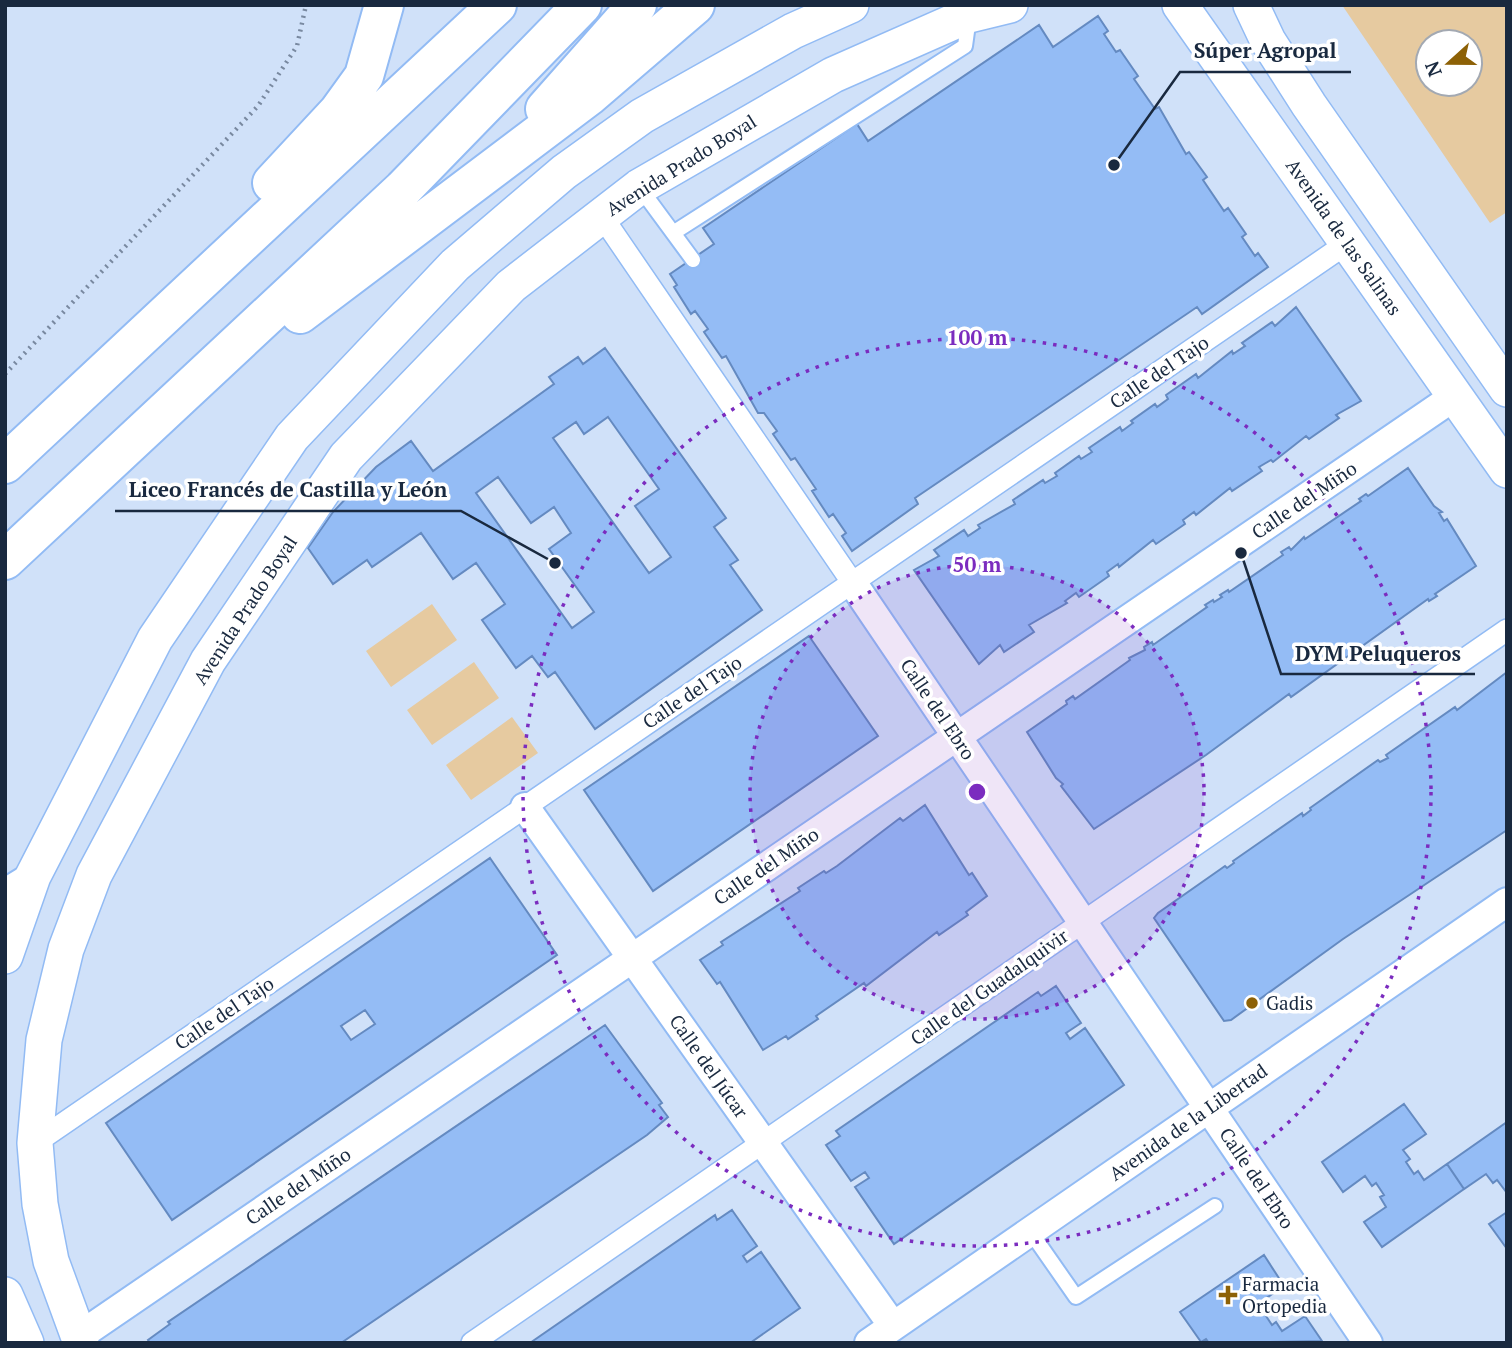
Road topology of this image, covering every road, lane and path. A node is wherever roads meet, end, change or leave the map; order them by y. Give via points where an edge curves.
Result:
1 (306, 5) edge
2 (384, 5) edge
3 (497, 5) edge
4 (582, 5) edge
5 (638, 5) edge
6 (695, 5) edge
7 (851, 5) edge
8 (1010, 5) edge
9 (1180, 5) edge
10 (1251, 5) edge
11 (969, 15) junction
12 (488, 173) junction
13 (639, 187) junction
14 (601, 215) junction
15 (673, 233) junction
16 (1349, 242) junction
17 (693, 260) dead end
18 (5, 374) edge
19 (1507, 389) edge
20 (1455, 397) junction
21 (136, 436) junction
22 (18, 452) edge
23 (1507, 470) edge
24 (5, 560) edge
25 (852, 582) junction
26 (1507, 630) edge
27 (957, 736) junction
28 (525, 807) junction
29 (19, 884) edge
30 (1507, 902) edge
31 (1083, 922) junction
32 (5, 956) edge
33 (632, 958) junction
34 (1209, 1108) junction
35 (763, 1142) junction
36 (35, 1143) junction
37 (1215, 1206) dead end
38 (1030, 1231) junction
39 (5, 1295) edge
40 (893, 1326) junction
41 (79, 1340) edge
42 (26, 1343) edge
43 (472, 1343) edge
44 (869, 1343) edge
45 (1368, 1343) edge

1 - 18 path via 297,46 258,106
2 - 22 highway via 363,76 338,113
3 - 22 highway
4 - 21 highway via 403,189
5 - 12 highway
6 - 12 highway via 589,96
7 - 29 street via 793,30 642,116 564,172 455,265 292,437 155,639
8 - 11 street, Avenida Prado Boyal
9 - 16 street, Avenida de las Salinas
10 - 19 street via 1268,41 1310,104
11 - 13 street, Avenida Prado Boyal via 833,75
11 - 15 lane via 965,46
12 - 21 highway
13 - 14 street, Avenida Prado Boyal
13 - 15 lane
14 - 25 street, Calle del Ebro
14 - 36 street, Avenida Prado Boyal via 511,286 346,457 208,661 93,875 66,949 44,1040
15 - 17 lane
16 - 20 street, Avenida de las Salinas
16 - 25 street, Calle del Tajo
20 - 23 street, Avenida de las Salinas
20 - 27 street, Calle del Miño
21 - 24 highway
25 - 27 street, Calle del Ebro
25 - 28 street, Calle del Tajo
26 - 31 street, Calle del Guadalquivir
27 - 31 street, Calle del Ebro
27 - 33 street, Calle del Miño
28 - 33 street, Calle del Júcar
28 - 36 street, Calle del Tajo
29 - 32 street
30 - 34 street, Avenida de la Libertad
31 - 34 street, Calle del Ebro
31 - 35 street, Calle del Guadalquivir
33 - 35 street, Calle del Júcar
33 - 41 street, Calle del Miño
34 - 38 street, Avenida de la Libertad
34 - 45 street, Calle del Ebro
35 - 40 street, Calle del Júcar
35 - 43 street, Calle del Guadalquivir
36 - 41 street, Avenida Prado Boyal via 51,1261
37 - 38 lane via 1076,1297
38 - 40 street, Avenida de la Libertad
39 - 42 street
40 - 44 street, Avenida de la Libertad

